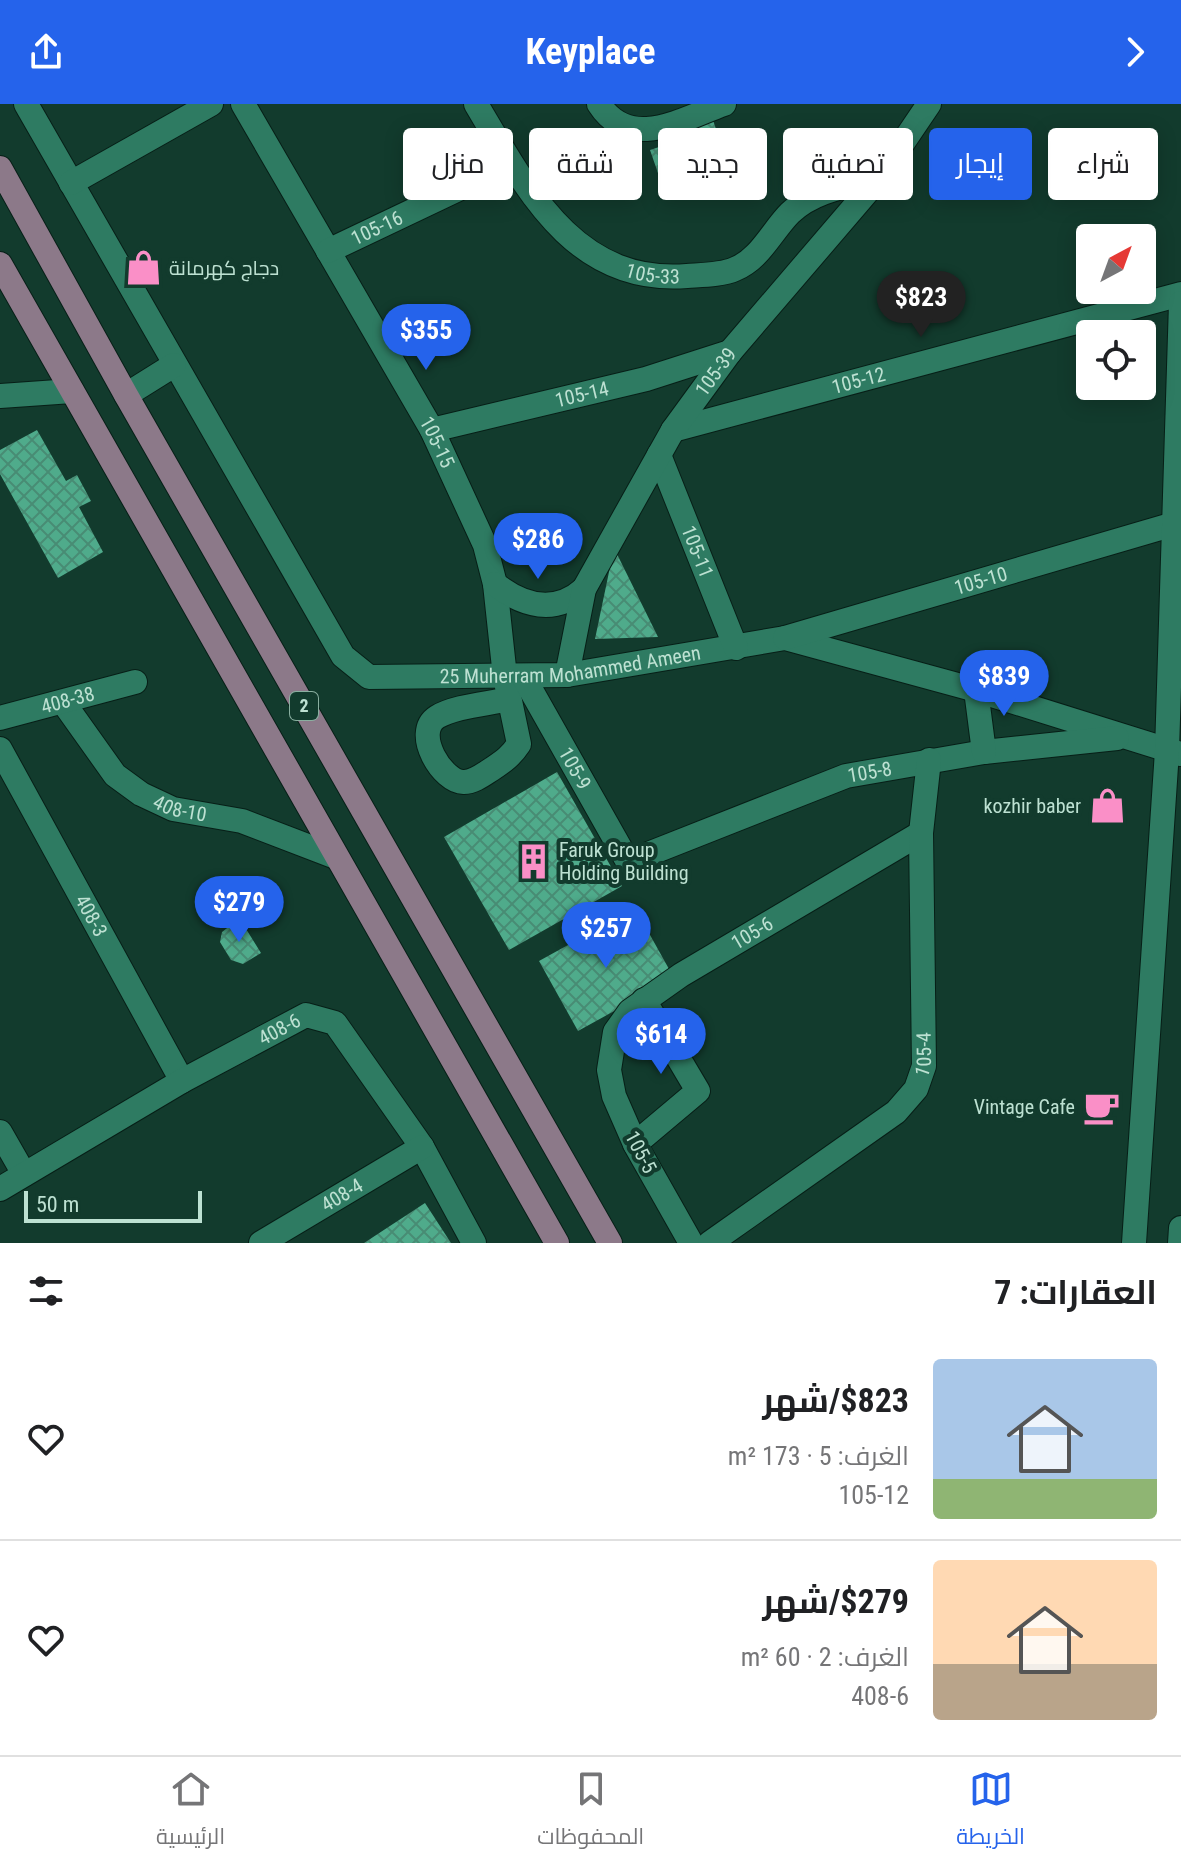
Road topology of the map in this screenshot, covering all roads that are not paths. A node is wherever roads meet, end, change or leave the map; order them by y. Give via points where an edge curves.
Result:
1 (26, 104) edge
2 (211, 104) edge
3 (243, 104) edge
4 (476, 104) edge
5 (599, 104) edge
6 (724, 104) edge
7 (929, 104) edge
8 (490, 128) edge
9 (913, 128) edge
10 (513, 167) edge
11 (0, 168) edge
12 (71, 183) junction
13 (435, 200) edge
14 (807, 200) edge
15 (860, 200) edge
16 (328, 251) junction
17 (0, 264) edge
18 (1181, 294) edge
19 (1181, 303) edge
20 (730, 352) junction
21 (174, 365) junction
22 (72, 391) junction
23 (126, 395) junction
24 (0, 396) edge
25 (432, 430) junction
26 (673, 430) junction
27 (659, 455) junction
28 (1174, 524) junction
29 (495, 584) junction
30 (584, 589) junction
31 (785, 638) junction
32 (736, 648) junction
33 (567, 675) junction
34 (135, 682) dead end
35 (512, 684) junction
36 (976, 690) junction
37 (63, 702) junction
38 (0, 718) edge
39 (1127, 737) junction
40 (0, 749) edge
41 (984, 752) junction
42 (1174, 753) edge
43 (929, 760) junction
44 (921, 833) junction
45 (336, 857) junction
46 (628, 862) joint
47 (644, 1000) junction
48 (609, 1055) joint
49 (182, 1081) junction
50 (0, 1132) edge
51 (635, 1144) junction
52 (422, 1147) junction
53 (24, 1174) junction
54 (0, 1189) edge
55 (1181, 1228) edge
56 (261, 1243) edge
57 (474, 1243) edge
58 (557, 1243) edge
59 (610, 1243) edge
60 (691, 1243) edge
61 (710, 1243) edge
62 (1134, 1243) edge
63 (1180, 1243) edge

1 - 12 street, 25 Muherram Mohammed Ameen
2 - 12 street
3 - 16 street, 105-15
4 - 8 street, 105-33
5 - 6 street via 612,121 629,130 659,128
7 - 9 street, 105-39
10 - 14 street, 105-33 via 572,242 613,268 651,277 735,269 763,248
11 - 23 main road, 2
12 - 21 street, 25 Muherram Mohammed Ameen
13 - 16 street, 105-16
15 - 20 street, 105-39
16 - 25 street, 105-15
17 - 22 main road, 2
18 - 26 street, 105-12
19 - 28 street
20 - 25 street, 105-14 via 646,379
20 - 26 street, 105-39
21 - 23 street
21 - 35 street, 25 Muherram Mohammed Ameen via 343,656 355,668 369,677
22 - 24 street
22 - 45 main road, 2
23 - 59 main road, 2
25 - 29 street, 105-15 via 485,545
26 - 27 street, 105-39
27 - 30 street, 105-39
27 - 32 street, 105-11
28 - 31 street, 105-10
28 - 42 street
29 - 30 street via 525,604 546,606
29 - 35 street, 105-15
30 - 33 street, 105-39
31 - 32 street, 25 Muherram Mohammed Ameen
31 - 36 street, 25 Muherram Mohammed Ameen
32 - 33 street, 25 Muherram Mohammed Ameen
33 - 35 street, 25 Muherram Mohammed Ameen
34 - 37 street, 408-38
35 - 46 street, 105-9
36 - 39 street, 25 Muherram Mohammed Ameen
36 - 41 street
37 - 38 street, 408-38
37 - 45 street, 408-10 via 115,775 141,794 173,809 242,821
39 - 41 street, 105-8
39 - 42 street, 25 Muherram Mohammed Ameen
40 - 49 street, 408-3
41 - 43 street, 105-8
42 - 62 street
43 - 44 street, 105-4
43 - 46 street, 105-8 via 846,776
44 - 47 street, 105-6
44 - 61 street, 105-4 via 924,1066 916,1089 896,1112
45 - 58 main road, 2
47 - 48 street, 105-6 via 615,1032
47 - 51 street via 698,1091
48 - 51 street, 105-5 via 614,1096
49 - 52 street, 408-6 via 306,1015 335,1023
49 - 53 street, 408-6
50 - 53 street
51 - 60 street, 105-5
52 - 56 street, 408-4
52 - 57 street, 408-6
53 - 54 street, 408-6
55 - 63 street

